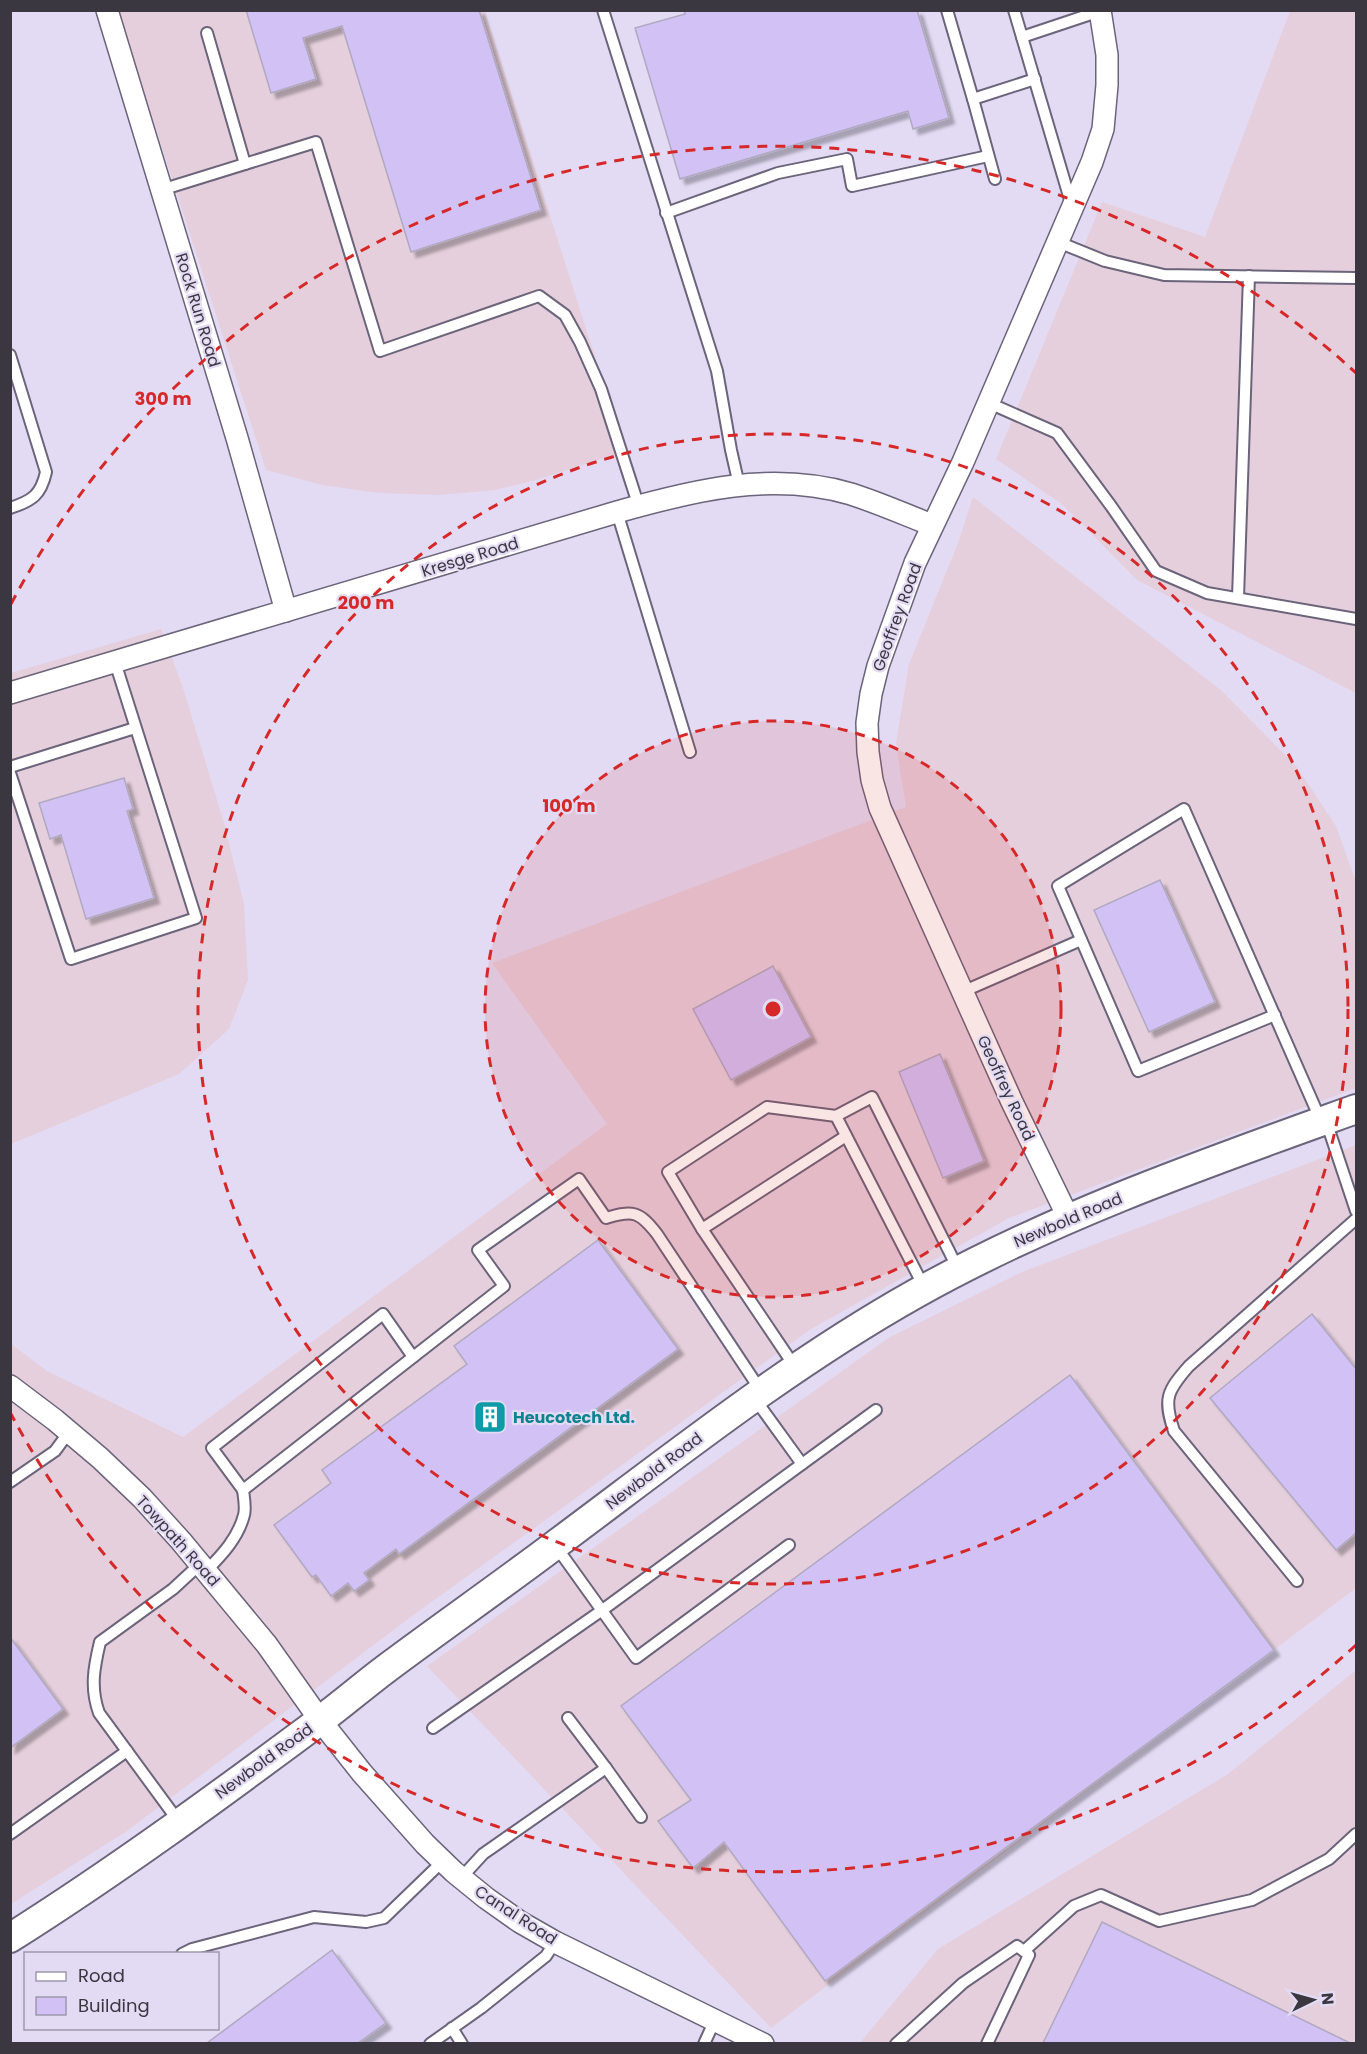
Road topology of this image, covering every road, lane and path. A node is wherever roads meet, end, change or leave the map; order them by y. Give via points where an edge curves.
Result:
1 (107, 10) edge
2 (603, 10) edge
3 (947, 10) edge
4 (1014, 10) edge
5 (1100, 10) edge
6 (207, 33) dead end
7 (1022, 37) junction
8 (1035, 80) junction
9 (972, 99) junction
10 (988, 156) junction
11 (245, 164) junction
12 (995, 179) dead end
13 (161, 190) junction
14 (1072, 208) junction
15 (666, 213) junction
16 (1058, 242) junction
17 (1249, 276) junction
18 (1356, 278) edge
19 (10, 356) edge
20 (988, 403) junction
21 (740, 485) junction
22 (639, 507) junction
23 (10, 508) edge
24 (617, 512) junction
25 (933, 525) junction
26 (1238, 598) junction
27 (286, 611) junction
28 (1356, 620) edge
29 (115, 662) junction
30 (10, 693) edge
31 (135, 728) junction
32 (690, 752) dead end
33 (10, 767) edge
34 (10, 772) edge
35 (1081, 940) junction
36 (962, 992) junction
37 (1275, 1015) junction
38 (1356, 1109) edge
39 (836, 1116) junction
40 (1324, 1121) junction
41 (846, 1136) junction
42 (1356, 1211) edge
43 (1069, 1219) junction
44 (1356, 1219) edge
45 (702, 1229) junction
46 (959, 1271) junction
47 (925, 1289) junction
48 (413, 1357) junction
49 (797, 1369) junction
50 (10, 1386) edge
51 (758, 1395) junction
52 (876, 1410) dead end
53 (69, 1432) junction
54 (802, 1464) junction
55 (10, 1482) edge
56 (243, 1491) junction
57 (555, 1545) junction
58 (789, 1545) dead end
59 (203, 1567) junction
60 (1297, 1581) dead end
61 (601, 1611) junction
62 (568, 1718) dead end
63 (320, 1720) junction
64 (434, 1728) dead end
65 (127, 1751) junction
66 (606, 1768) junction
67 (641, 1818) dead end
68 (179, 1822) junction
69 (10, 1834) edge
70 (1356, 1834) edge
71 (443, 1861) junction
72 (461, 1878) junction
73 (10, 1938) edge
74 (555, 1942) junction
75 (1024, 1951) junction
76 (184, 1952) edge
77 (715, 2020) junction
78 (452, 2028) junction
79 (430, 2043) edge
80 (462, 2043) edge
81 (704, 2043) edge
82 (763, 2043) edge
83 (896, 2043) edge
84 (987, 2043) edge

1 - 13 street, Rock Run Road
2 - 15 lane
3 - 9 lane
4 - 7 lane
5 - 7 lane
5 - 14 street, Geoffrey Road via 1107,55 1103,129
6 - 11 lane
7 - 8 lane
8 - 9 lane
8 - 14 lane
9 - 10 lane
10 - 12 lane
10 - 15 lane via 852,186 847,159 778,173
11 - 13 lane
11 - 22 lane via 316,142 380,351 539,296 566,315 601,390
13 - 27 street, Rock Run Road
14 - 16 street, Geoffrey Road
15 - 21 lane via 717,371
16 - 17 lane via 1105,261 1164,275
16 - 20 street, Geoffrey Road
17 - 18 lane
17 - 26 lane
19 - 23 lane via 46,472 43,486 27,503
20 - 25 street, Geoffrey Road
20 - 26 lane via 1057,434 1156,571 1207,593
21 - 22 street, Kresge Road
21 - 25 street, Kresge Road via 783,483 817,487
22 - 24 street, Kresge Road
24 - 27 street, Kresge Road
24 - 32 lane
25 - 36 street, Geoffrey Road via 878,666 867,723 868,752 880,808
26 - 28 lane
27 - 29 street, Kresge Road
29 - 30 street, Kresge Road
29 - 31 lane
31 - 33 lane
31 - 34 lane via 196,918 70,959
35 - 36 lane
35 - 37 lane via 1138,1071
35 - 37 lane via 1058,886 1184,809
36 - 43 street, Geoffrey Road
37 - 40 lane
38 - 40 main road, Newbold Road
39 - 41 lane
39 - 45 lane via 767,1107 668,1172
39 - 46 lane via 872,1097
40 - 42 lane
40 - 43 main road, Newbold Road
41 - 45 lane
41 - 47 lane
43 - 46 main road, Newbold Road
44 - 60 lane via 1189,1366 1168,1397 1174,1431
45 - 49 lane
46 - 47 main road, Newbold Road
47 - 49 main road, Newbold Road
48 - 51 lane via 504,1286 478,1250 579,1179 606,1218 625,1213 646,1220
48 - 56 lane
48 - 56 lane via 382,1314 212,1448
49 - 51 main road, Newbold Road
50 - 53 street, Towpath Road
51 - 54 lane
51 - 57 main road, Newbold Road
52 - 54 lane
53 - 55 lane via 55,1451
53 - 59 street, Towpath Road via 142,1498
54 - 61 lane
56 - 59 lane via 245,1513 237,1534 221,1556
57 - 61 lane
57 - 63 main road, Newbold Road
58 - 61 lane via 636,1658
59 - 63 street, Towpath Road via 267,1645
59 - 65 lane via 100,1642 93,1697 99,1713
61 - 64 lane
62 - 66 lane
63 - 68 main road, Newbold Road
63 - 71 street, Canal Road via 362,1773
65 - 68 lane
65 - 69 lane
66 - 67 lane
66 - 72 lane via 483,1854
68 - 73 main road, Newbold Road
70 - 75 lane via 1329,1859 1252,1900 1159,1921 1101,1895 1074,1906
71 - 72 street, Canal Road
71 - 76 lane via 384,1918 376,1921 314,1917
72 - 74 street, Canal Road via 520,1922
74 - 77 street, Canal Road
74 - 78 lane via 546,1956
75 - 83 lane via 1017,1946 963,1983
75 - 84 lane via 1029,1954
77 - 81 lane
77 - 82 street, Canal Road
78 - 79 lane
78 - 80 lane

